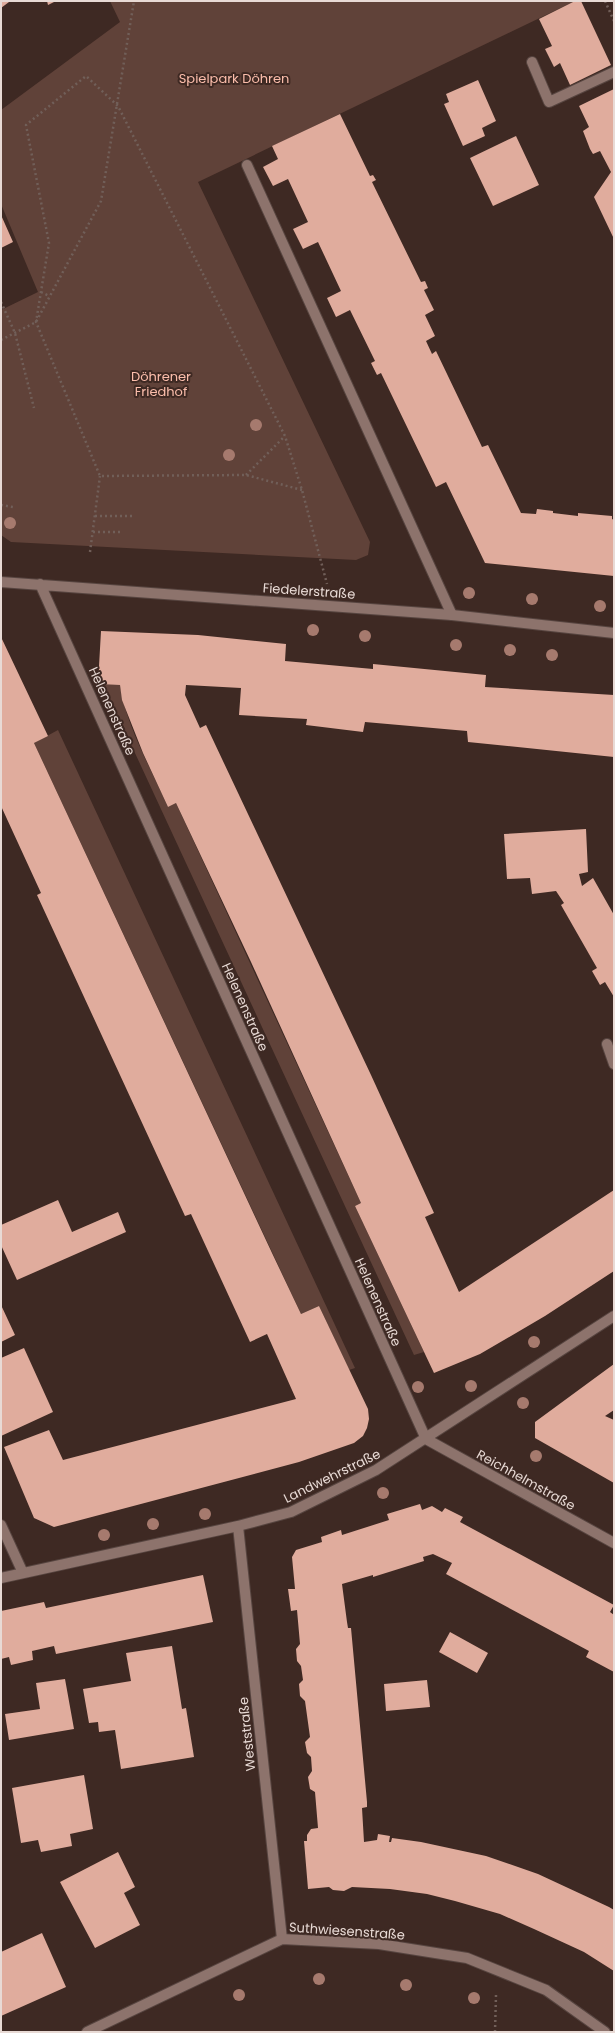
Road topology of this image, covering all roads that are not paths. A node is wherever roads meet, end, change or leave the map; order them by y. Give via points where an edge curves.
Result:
1 (532, 62) dead end
2 (614, 72) edge
3 (247, 165) dead end
4 (1, 582) edge
5 (40, 584) junction
6 (452, 615) junction
7 (614, 633) edge
8 (607, 1044) dead end
9 (614, 1064) edge
10 (614, 1316) edge
11 (426, 1439) junction
12 (1, 1525) edge
13 (238, 1526) junction
14 (614, 1543) edge
15 (23, 1573) junction
16 (1, 1578) edge
17 (282, 1939) junction
18 (87, 2032) edge
19 (605, 2032) edge

1 - 2 street via 549,102
3 - 6 street
4 - 5 street, Fiedelerstraße
5 - 6 street, Fiedelerstraße
5 - 11 street, Helenenstraße
6 - 7 street, Fiedelerstraße
8 - 9 street
10 - 11 street, Landwehrstraße
11 - 13 street, Landwehrstraße via 376,1470 291,1512
11 - 14 street, Reichhelmstraße
12 - 15 street
13 - 15 street, Landwehrstraße
13 - 17 street, Weststraße
15 - 16 street, Landwehrstraße
17 - 18 street, Suthwiesenstraße
17 - 19 street, Suthwiesenstraße via 379,1944 467,1958 546,1990

